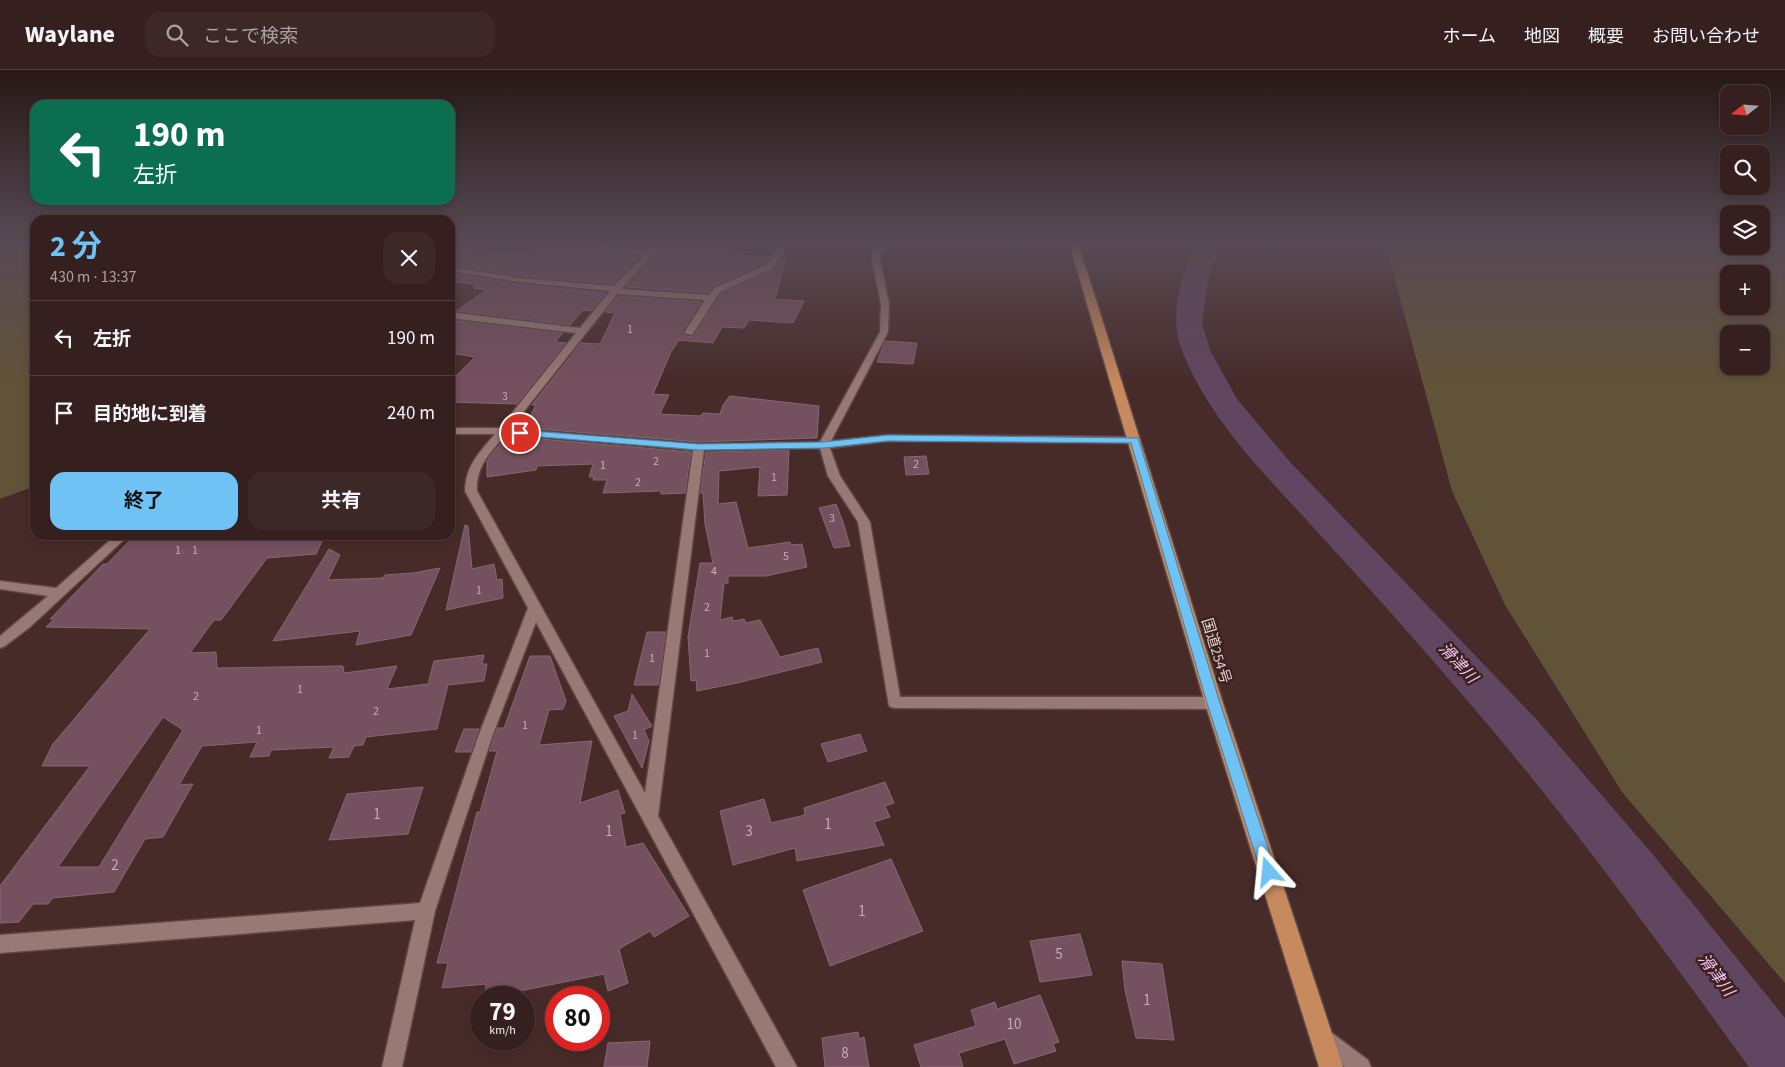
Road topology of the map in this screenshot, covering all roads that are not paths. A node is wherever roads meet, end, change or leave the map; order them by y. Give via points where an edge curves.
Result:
1 (611, 290) edge
2 (616, 290) junction
3 (718, 290) edge
4 (882, 290) edge
5 (1087, 290) edge
6 (711, 298) junction
7 (455, 316) edge
8 (582, 331) junction
9 (689, 333) dead end
10 (502, 431) junction
11 (455, 432) edge
12 (1135, 440) junction
13 (824, 445) junction
14 (699, 447) junction
15 (117, 540) edge
16 (0, 585) edge
17 (59, 593) junction
18 (535, 608) junction
19 (0, 643) edge
20 (1214, 703) junction
21 (650, 816) junction
22 (426, 911) junction
23 (0, 944) edge
24 (1322, 1038) junction
25 (392, 1067) edge
26 (787, 1067) edge
27 (1331, 1067) edge
28 (1361, 1067) edge

1 - 2 street
2 - 6 street
2 - 8 street
3 - 6 street
4 - 13 street via 884,332
5 - 12 highway, 国道254号
6 - 9 street
7 - 8 street
8 - 10 street
10 - 11 street
10 - 14 street
10 - 18 street via 476,466 471,478 471,491
12 - 13 street via 888,438
12 - 20 highway, 国道254号
13 - 14 street
13 - 20 street via 834,476 864,522 894,702
14 - 21 street
15 - 17 street
16 - 17 street
17 - 19 street
18 - 21 street
18 - 22 street via 485,738
20 - 24 highway, 国道254号
21 - 26 street
22 - 23 street
22 - 25 street
24 - 27 highway, 国道254号
24 - 28 street

